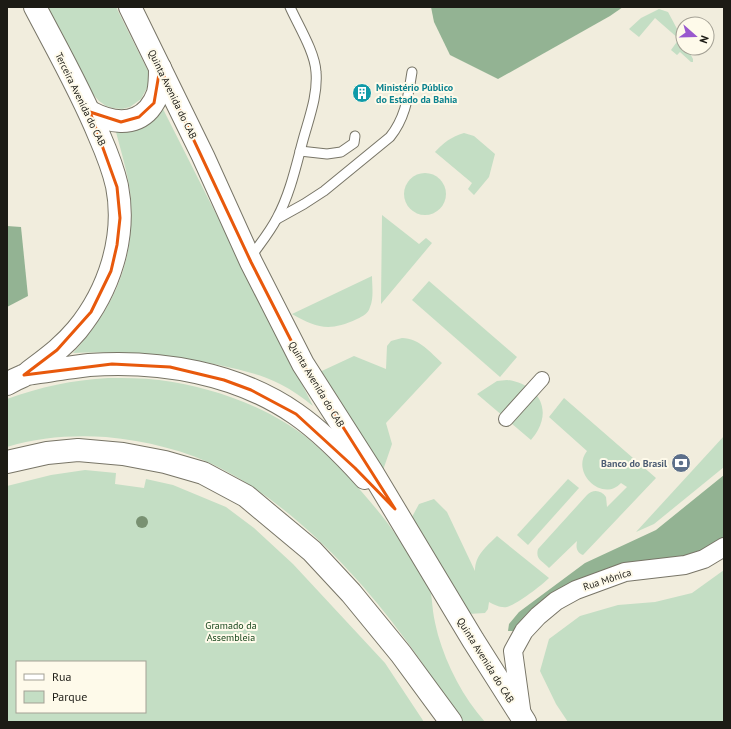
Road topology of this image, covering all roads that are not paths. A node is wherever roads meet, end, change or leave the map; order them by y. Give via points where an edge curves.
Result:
1 (35, 7) edge
2 (130, 7) edge
3 (290, 7) edge
4 (160, 68) junction
5 (412, 72) dead end
6 (90, 112) junction
7 (355, 136) dead end
8 (300, 151) junction
9 (277, 219) junction
10 (249, 260) junction
11 (542, 379) dead end
12 (16, 380) edge
13 (506, 419) dead end
14 (7, 462) edge
15 (395, 509) junction
16 (724, 547) edge
17 (523, 720) edge
18 (451, 722) edge

1 - 6 main road, Terceira Avenida do CAB
2 - 4 main road, Quinta Avenida do CAB
3 - 8 lane via 306,40 316,70 315,96
4 - 6 main road via 158,93 147,111 139,117 121,122
4 - 10 main road, Quinta Avenida do CAB via 203,156
5 - 9 lane via 402,118 390,137 324,192
6 - 12 main road, Terceira Avenida do CAB via 110,160 117,187 120,218 111,271 91,312 76,331 58,350
7 - 8 lane via 354,143 341,152 328,154
8 - 9 lane
9 - 10 lane
10 - 15 main road, Quinta Avenida do CAB via 303,364
11 - 13 street
12 - 15 main road via 63,368 120,364 198,372 231,382 275,401 296,414 356,468
14 - 18 main road via 47,453 78,450 123,454 166,462 203,473 246,496 312,551 351,592
15 - 17 main road, Quinta Avenida do CAB
16 - 17 street, Rua Mônica via 704,559 685,565 625,572 576,590 556,601 538,616 524,631 513,651

